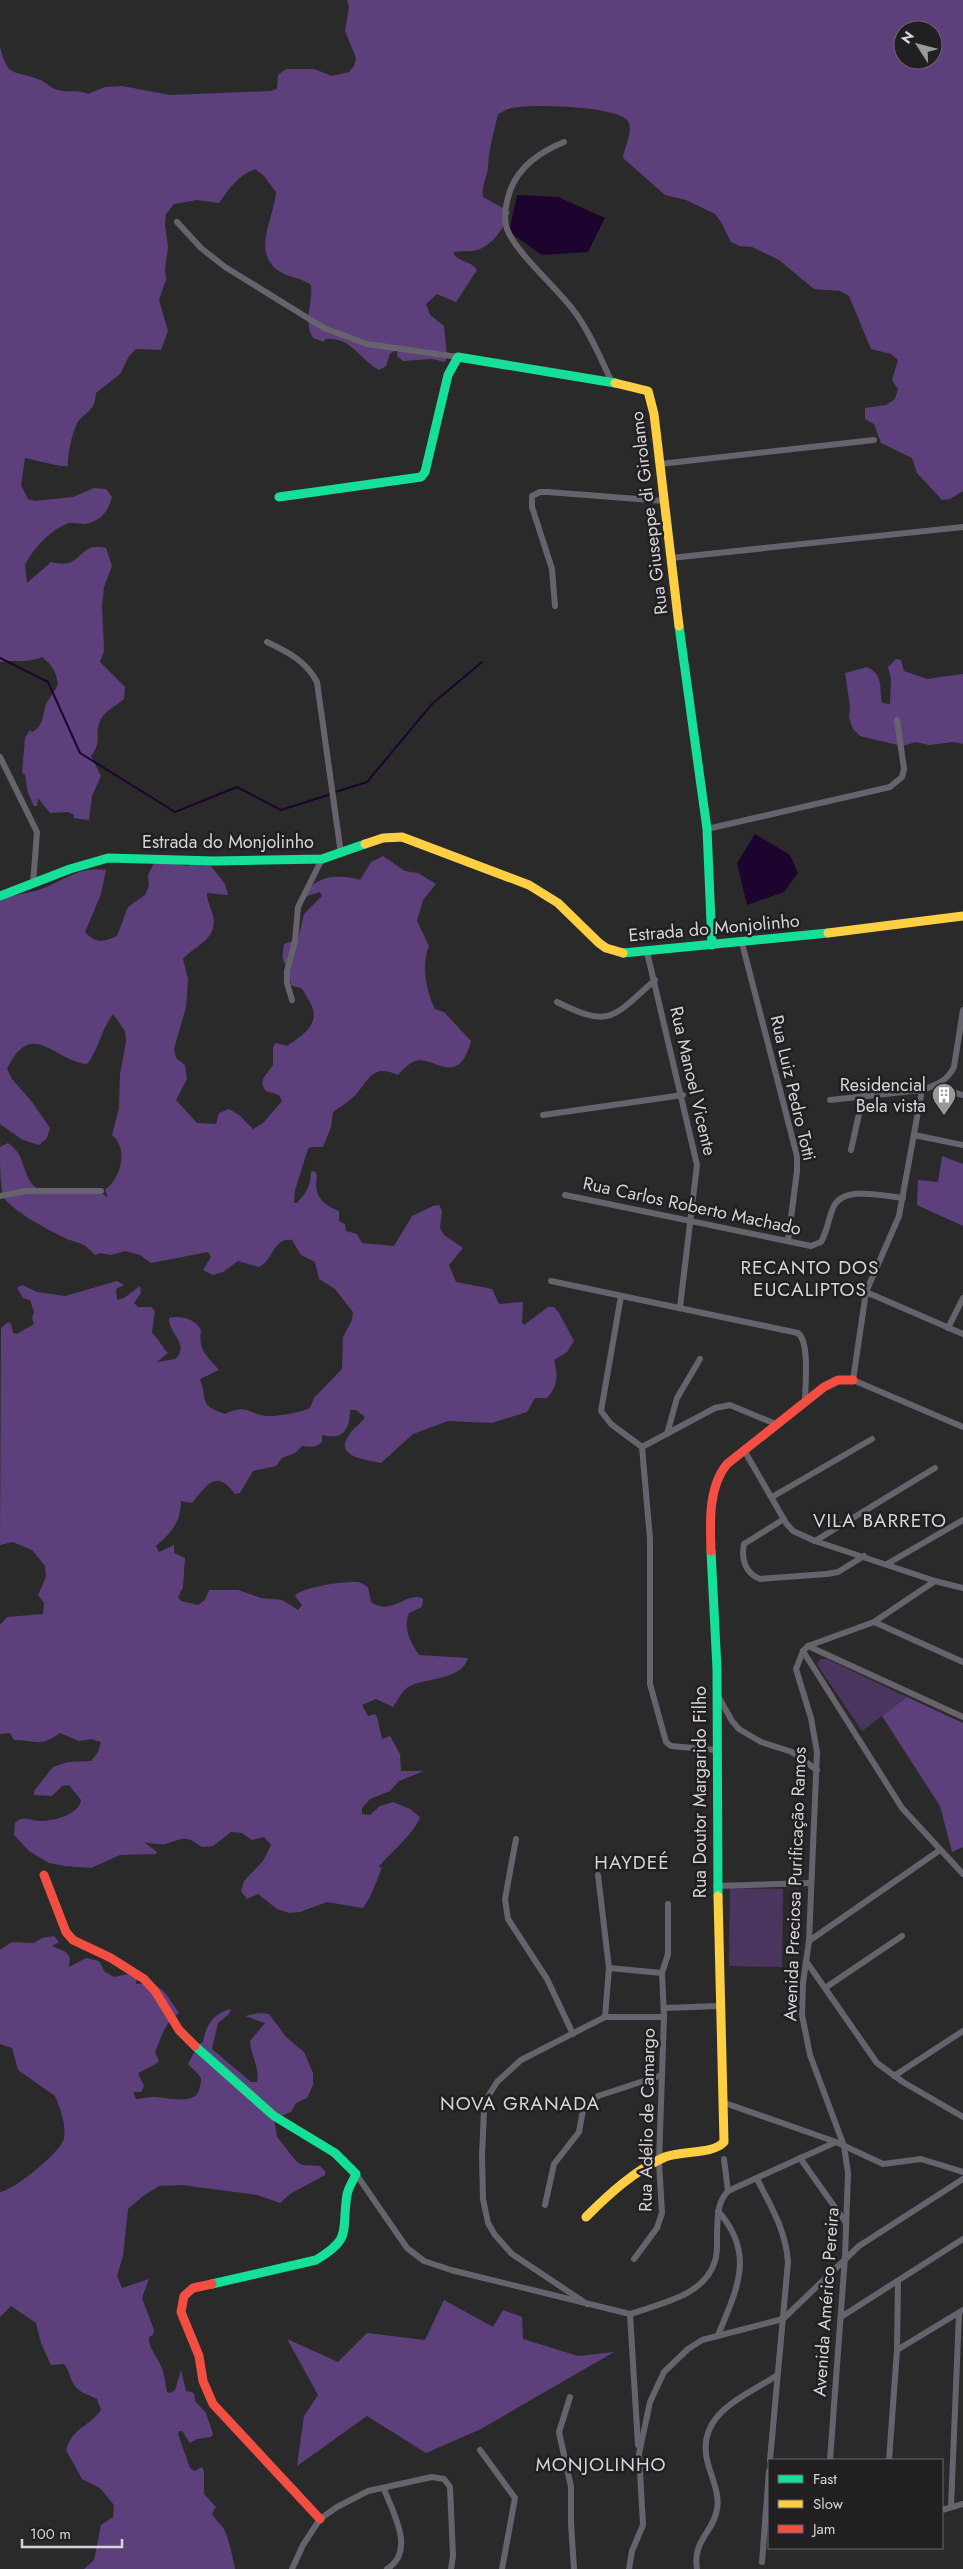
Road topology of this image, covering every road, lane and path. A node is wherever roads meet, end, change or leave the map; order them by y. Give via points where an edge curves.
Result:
1 (564, 142) dead end
2 (177, 222) dead end
3 (458, 357) junction
4 (612, 382) junction
5 (874, 440) dead end
6 (660, 464) junction
7 (279, 497) dead end
8 (664, 500) junction
9 (963, 527) edge
10 (671, 558) junction
11 (555, 606) dead end
12 (266, 642) dead end
13 (897, 720) dead end
14 (0, 757) edge
15 (707, 829) junction
16 (341, 854) junction
17 (322, 859) junction
18 (33, 884) junction
19 (0, 896) edge
20 (963, 916) edge
21 (742, 943) junction
22 (712, 945) junction
23 (647, 952) junction
24 (654, 980) junction
25 (292, 1000) dead end
26 (557, 1002) dead end
27 (963, 1010) edge
28 (922, 1090) junction
29 (950, 1092) dead end
30 (963, 1094) edge
31 (682, 1095) junction
32 (863, 1096) junction
33 (830, 1100) dead end
34 (543, 1115) dead end
35 (914, 1135) junction
36 (963, 1145) edge
37 (851, 1150) dead end
38 (101, 1191) dead end
39 (565, 1195) dead end
40 (0, 1196) edge
41 (904, 1198) junction
42 (691, 1221) junction
43 (788, 1241) junction
44 (551, 1281) dead end
45 (866, 1292) junction
46 (621, 1296) junction
47 (963, 1298) edge
48 (680, 1307) junction
49 (948, 1328) junction
50 (963, 1334) edge
51 (700, 1358) dead end
52 (853, 1380) junction
53 (805, 1402) junction
54 (778, 1425) junction
55 (963, 1427) edge
56 (667, 1434) junction
57 (872, 1439) dead end
58 (642, 1447) junction
59 (744, 1450) junction
60 (935, 1468) dead end
61 (772, 1497) junction
62 (784, 1519) junction
63 (963, 1520) edge
64 (816, 1541) junction
65 (864, 1556) junction
66 (887, 1564) junction
67 (935, 1581) junction
68 (963, 1588) edge
69 (874, 1622) junction
70 (805, 1648) junction
71 (963, 1662) edge
72 (717, 1692) junction
73 (963, 1717) edge
74 (716, 1750) junction
75 (817, 1770) junction
76 (516, 1840) dead end
77 (940, 1850) junction
78 (963, 1874) edge
79 (44, 1875) dead end
80 (598, 1875) dead end
81 (811, 1883) junction
82 (716, 1886) junction
83 (668, 1904) dead end
84 (902, 1936) dead end
85 (809, 1941) junction
86 (806, 1961) junction
87 (609, 1968) junction
88 (662, 1973) junction
89 (825, 1988) junction
90 (719, 2006) junction
91 (664, 2008) junction
92 (605, 2017) junction
93 (664, 2017) junction
94 (963, 2030) edge
95 (573, 2034) junction
96 (662, 2075) junction
97 (894, 2076) junction
98 (722, 2102) junction
99 (963, 2117) edge
100 (836, 2142) junction
101 (844, 2146) junction
102 (800, 2158) junction
103 (724, 2159) dead end
104 (659, 2162) junction
105 (963, 2172) edge
106 (356, 2174) junction
107 (757, 2179) junction
108 (963, 2179) edge
109 (728, 2191) junction
110 (545, 2205) dead end
111 (718, 2211) junction
112 (586, 2217) dead end
113 (846, 2223) junction
114 (963, 2239) edge
115 (845, 2257) junction
116 (634, 2259) dead end
117 (898, 2281) junction
118 (586, 2304) junction
119 (961, 2311) edge
120 (630, 2314) junction
121 (841, 2317) junction
122 (783, 2319) junction
123 (718, 2335) junction
124 (897, 2350) junction
125 (776, 2376) junction
126 (570, 2396) dead end
127 (480, 2450) dead end
128 (639, 2454) junction
129 (770, 2459) edge
130 (830, 2459) edge
131 (889, 2459) edge
132 (768, 2484) edge
133 (384, 2489) junction
134 (963, 2504) edge
135 (951, 2507) junction
136 (943, 2510) edge
137 (320, 2519) junction
138 (762, 2562) dead end
139 (292, 2569) edge
140 (387, 2569) edge
141 (451, 2569) edge
142 (502, 2569) edge
143 (574, 2569) edge
144 (629, 2569) edge
145 (697, 2569) edge

1 - 4 street via 539,155 518,175 508,198 507,229 575,312
2 - 3 street via 219,262 324,328 367,344
3 - 4 street, Rua Giuseppe di Girolamo
3 - 7 street via 448,375 425,472 421,477
4 - 6 street, Rua Giuseppe di Girolamo via 645,389 650,394
5 - 6 street
6 - 8 street, Rua Giuseppe di Girolamo
8 - 10 street, Rua Giuseppe di Girolamo
8 - 11 street via 548,492 532,496 532,507 552,568
9 - 10 street
10 - 15 street, Rua Giuseppe di Girolamo
12 - 16 street via 296,657 312,672 317,682
13 - 15 street via 904,769 898,783
14 - 18 street via 37,832
15 - 22 street, Rua Giuseppe di Girolamo
16 - 17 street, Estrada do Monjolinho
16 - 23 street, Estrada do Monjolinho via 383,838 402,837 529,885 558,902 606,948 625,954
17 - 18 street, Estrada do Monjolinho via 214,861 108,858
17 - 25 street via 298,907 287,971
18 - 19 street, Estrada do Monjolinho
20 - 21 street, Estrada do Monjolinho
21 - 22 street, Estrada do Monjolinho
21 - 43 street, Rua Luiz Pedro Totti via 797,1156
22 - 23 street, Estrada do Monjolinho
23 - 24 street, Rua Manoel Vicente
24 - 26 street via 606,1017 589,1016
24 - 31 street, Rua Manoel Vicente
27 - 28 street via 950,1074 938,1085
28 - 32 street
28 - 35 street
29 - 30 street
31 - 34 street
31 - 42 street, Rua Manoel Vicente via 698,1165
32 - 33 street
32 - 37 street
35 - 36 street
35 - 41 street
38 - 40 street via 26,1191
39 - 42 street, Rua Carlos Roberto Machado
41 - 43 street, Rua Carlos Roberto Machado via 847,1196 836,1203 820,1242 811,1246
41 - 45 street
42 - 43 street, Rua Carlos Roberto Machado
42 - 48 street, Rua Manoel Vicente
44 - 46 street
45 - 49 street
45 - 52 street
46 - 48 street
46 - 58 street via 601,1411 611,1424
47 - 49 street
48 - 53 street via 802,1336 805,1346
49 - 50 street
51 - 56 street via 677,1398
52 - 53 street, Rua Doutor Margarido Filho via 834,1381
52 - 55 street
53 - 54 street, Rua Doutor Margarido Filho
54 - 56 street via 730,1405 715,1408
54 - 59 street, Rua Doutor Margarido Filho
56 - 58 street
57 - 61 street
58 - 74 street via 650,1539 651,1690 666,1742 671,1746
59 - 61 street
59 - 72 street, Rua Doutor Margarido Filho via 720,1471 714,1489 709,1569
60 - 64 street
61 - 62 street
62 - 64 street via 794,1531
62 - 65 street via 744,1544 742,1551 746,1568 760,1579 838,1572
63 - 66 street
64 - 65 street
65 - 66 street
66 - 67 street
67 - 68 street
67 - 69 street
69 - 70 street
69 - 71 street
70 - 73 street
70 - 75 street, Avenida Preciosa Purificação Ramos via 797,1663 797,1677 815,1734
70 - 77 street via 902,1808
72 - 74 street, Rua Doutor Margarido Filho
72 - 75 street via 739,1729 761,1742 792,1752
74 - 82 street, Rua Doutor Margarido Filho
75 - 81 street, Avenida Preciosa Purificação Ramos
76 - 95 street via 505,1899 508,1920 544,1973
77 - 78 street
77 - 85 street
79 - 106 street via 66,1932 73,1940 111,1958 144,1979 179,2030 195,2046 274,2116 335,2153
80 - 87 street
81 - 82 street
81 - 85 street, Avenida Preciosa Purificação Ramos
82 - 90 street, Rua Doutor Margarido Filho
83 - 88 street, Rua Adélio de Camargo via 668,1954
84 - 89 street
85 - 86 street, Avenida Preciosa Purificação Ramos
86 - 89 street
86 - 101 street, Avenida Preciosa Purificação Ramos via 804,2027 813,2064
87 - 88 street
87 - 92 street
88 - 91 street, Rua Adélio de Camargo
89 - 97 street via 870,2054
90 - 91 street
90 - 98 street, Rua Doutor Margarido Filho
91 - 93 street, Rua Adélio de Camargo
92 - 93 street
92 - 95 street
93 - 96 street, Rua Adélio de Camargo
94 - 97 street
95 - 118 street via 521,2060 497,2082 487,2098 482,2130 483,2199 488,2223 503,2245 525,2265
96 - 104 street, Rua Adélio de Camargo
96 - 110 street via 598,2096 586,2105 579,2132 554,2164
97 - 99 street
98 - 100 street
98 - 104 street, Rua Doutor Margarido Filho via 723,2145 676,2153
100 - 101 street
100 - 102 street
101 - 105 street via 883,2164 921,2159
101 - 113 street, Avenida Américo Pereira via 848,2185
102 - 107 street
102 - 113 street
103 - 109 street
104 - 112 street via 626,2180
104 - 116 street, Rua Adélio de Camargo via 660,2222
106 - 118 street via 400,2240 424,2261
106 - 137 street via 347,2198 345,2232 337,2245 323,2256 193,2288 180,2303 180,2312 199,2356 203,2381 213,2404
107 - 109 street
107 - 122 street via 782,2227 787,2247 788,2278
108 - 115 street
109 - 111 street
111 - 120 street via 716,2259 707,2277 677,2297
111 - 123 street via 736,2236 740,2266 738,2283
113 - 115 street, Avenida Américo Pereira
114 - 117 street
115 - 121 street, Avenida Américo Pereira
115 - 122 street
117 - 121 street
117 - 124 street
118 - 120 street
119 - 124 street
119 - 135 street
120 - 128 street
121 - 130 street, Avenida Américo Pereira
122 - 123 street
122 - 125 street
123 - 128 street via 688,2349 664,2372 650,2402
124 - 131 street
125 - 129 street
125 - 145 street via 725,2410 711,2424 705,2446 718,2501 714,2520 702,2537 695,2558
126 - 143 street via 559,2432 571,2487
127 - 142 street via 515,2498
128 - 144 street via 643,2524
132 - 138 street
133 - 137 street via 368,2491
133 - 140 street via 402,2536 398,2556
133 - 141 street via 432,2477 444,2480 450,2487
134 - 135 street
135 - 136 street
137 - 139 street

